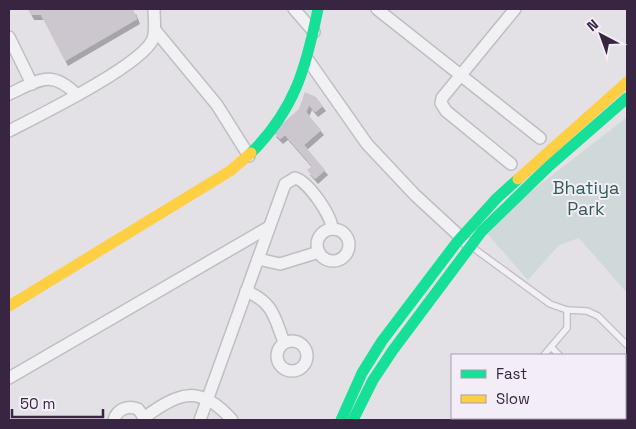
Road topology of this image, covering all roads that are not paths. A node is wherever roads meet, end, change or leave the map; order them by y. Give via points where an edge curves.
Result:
1 (154, 9) edge
2 (294, 9) edge
3 (318, 9) edge
4 (377, 9) edge
5 (515, 9) edge
6 (155, 30) junction
7 (314, 32) junction
8 (9, 37) edge
9 (308, 60) junction
10 (460, 76) junction
11 (627, 82) edge
12 (32, 84) junction
13 (9, 94) edge
14 (77, 95) junction
15 (627, 98) edge
16 (9, 131) edge
17 (540, 138) dead end
18 (249, 156) junction
19 (511, 164) dead end
20 (269, 227) junction
21 (332, 229) junction
22 (460, 238) junction
23 (470, 246) junction
24 (319, 252) junction
25 (258, 258) junction
26 (246, 292) junction
27 (9, 306) edge
28 (567, 310) junction
29 (284, 342) dead end
30 (627, 345) edge
31 (552, 347) junction
32 (545, 354) edge
33 (558, 354) edge
34 (9, 378) edge
35 (208, 400) junction
36 (360, 403) junction
37 (146, 418) edge
38 (114, 420) edge
39 (200, 420) edge
40 (232, 420) edge
41 (341, 420) edge
42 (354, 420) edge
43 (367, 420) edge

1 - 6 street
2 - 7 street
3 - 7 main road
4 - 10 street
5 - 10 street
6 - 14 street via 148,47 139,56
6 - 18 street via 211,98
7 - 9 main road
8 - 12 street
9 - 18 main road via 298,92 284,117
9 - 22 street via 372,150
10 - 17 street
10 - 19 street via 442,98 443,107
11 - 22 main road via 497,198
12 - 13 street
12 - 14 street via 41,79 56,79
14 - 16 street
15 - 23 main road via 549,166
18 - 27 main road via 230,171
20 - 21 street via 285,184 295,178 304,183 321,204 330,218
20 - 25 street
20 - 34 street
21 - 24 street via 319,236
21 - 24 street via 346,235 348,245 345,254 331,260
22 - 23 street
22 - 41 main road via 382,341 362,372
23 - 28 lane via 550,304
23 - 36 main road via 393,350
24 - 25 street via 280,264
25 - 26 street
26 - 29 street via 269,306
26 - 35 street
28 - 30 lane via 587,311 598,316
28 - 31 lane via 567,328
31 - 32 lane
31 - 33 lane
35 - 37 street via 198,396 179,396 168,400
35 - 39 street
35 - 40 street
36 - 42 main road
36 - 43 main road
37 - 38 street via 138,409 128,407

